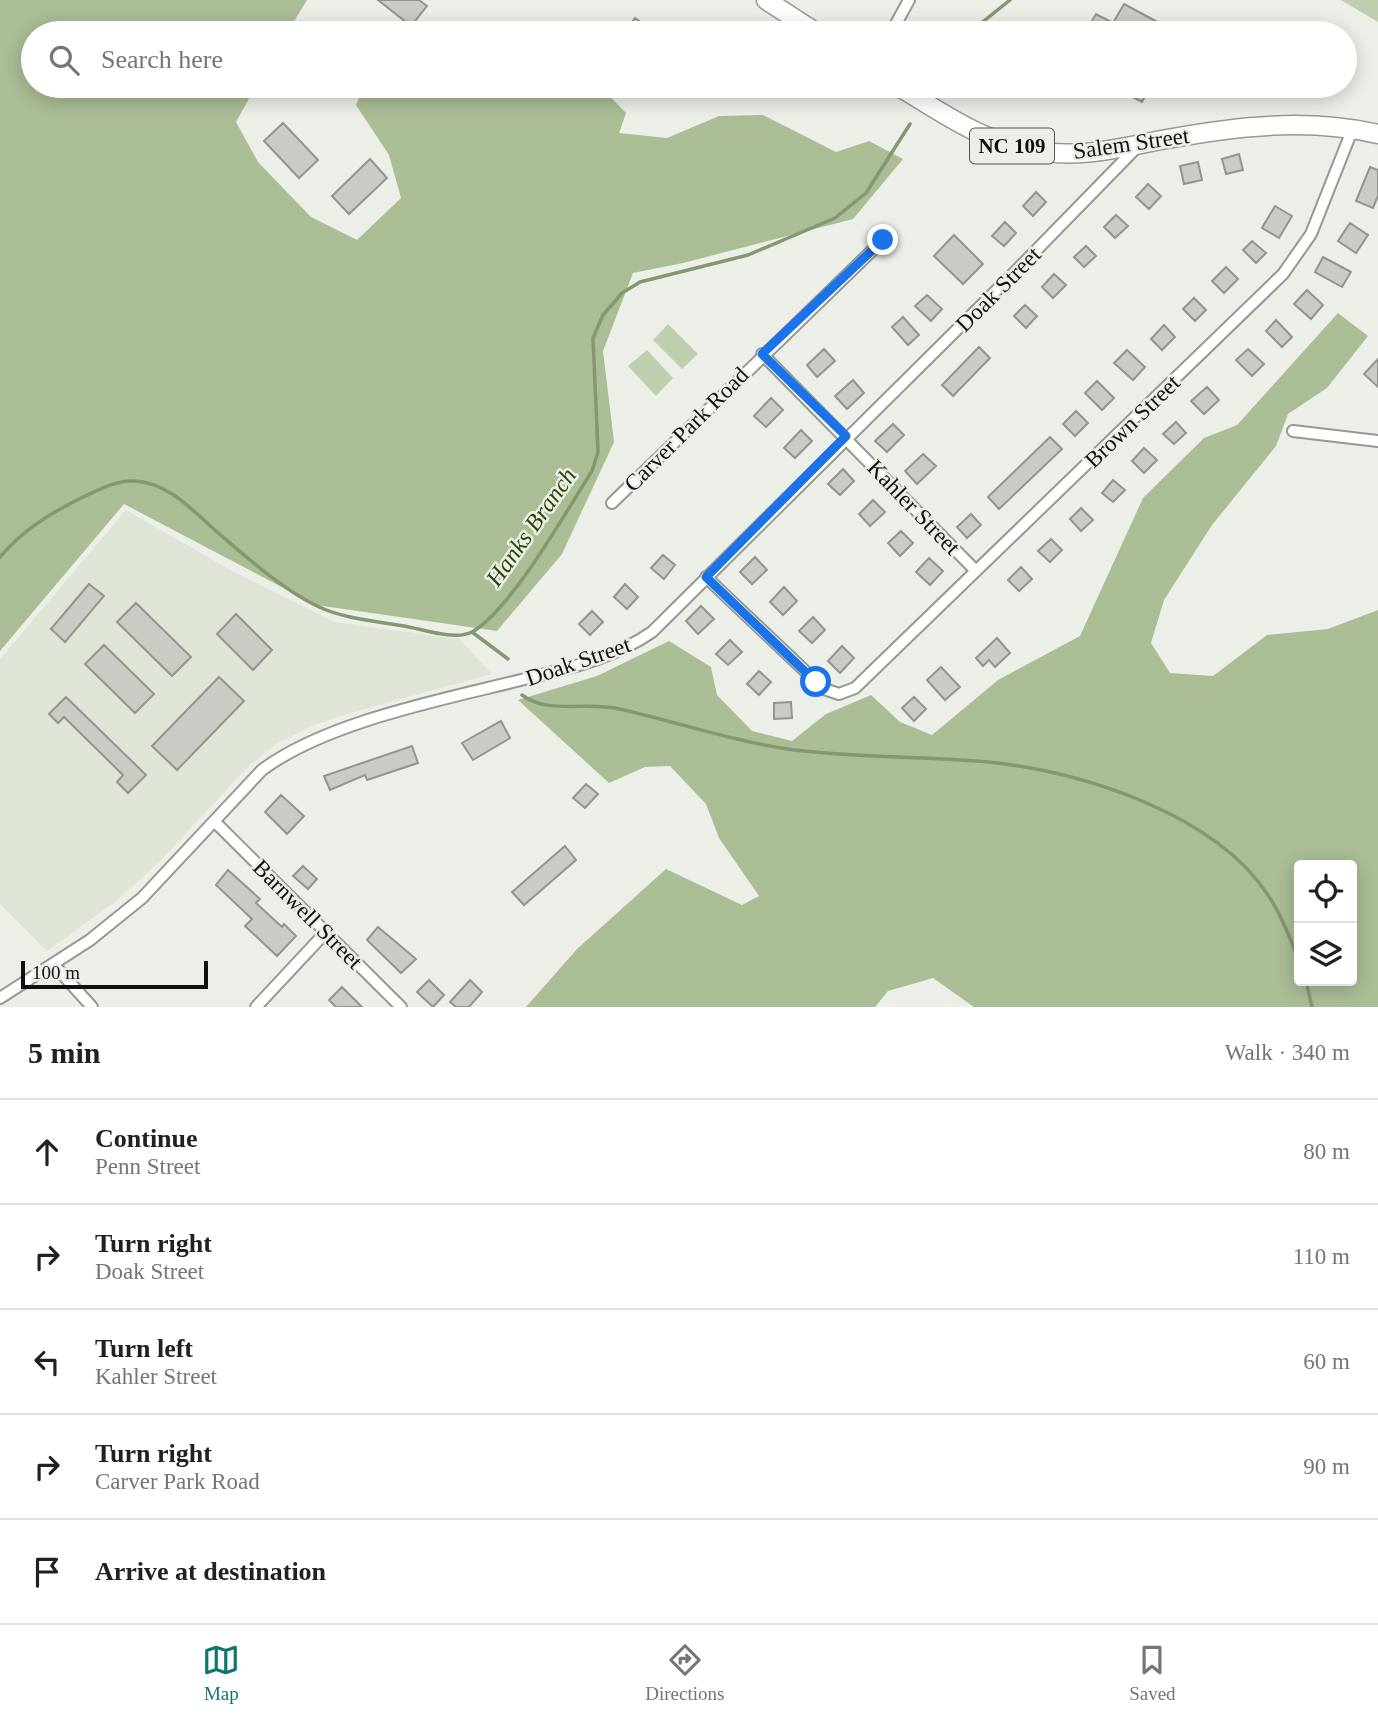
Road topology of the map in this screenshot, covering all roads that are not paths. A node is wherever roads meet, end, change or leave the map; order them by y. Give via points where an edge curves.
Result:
1 (766, 0) edge
2 (909, 0) edge
3 (798, 21) edge
4 (898, 21) edge
5 (918, 98) edge
6 (1353, 128) junction
7 (1378, 134) edge
8 (1140, 144) junction
9 (883, 240) dead end
10 (762, 354) junction
11 (1293, 431) dead end
12 (846, 436) junction
13 (1378, 441) edge
14 (612, 503) dead end
15 (976, 571) junction
16 (706, 577) junction
17 (215, 822) junction
18 (326, 932) junction
19 (54, 965) junction
20 (0, 998) edge
21 (92, 1007) edge
22 (256, 1007) edge
23 (401, 1007) edge

1 - 3 main road
2 - 4 street
5 - 8 main road, Salem Street / NC 109 via 962,125 1015,147 1068,154
6 - 7 main road, Salem Street / NC 109
6 - 8 main road, Salem Street / NC 109 via 1293,123
6 - 15 street, Brown Street via 1311,234 1283,274
8 - 12 street, Doak Street
9 - 10 street, Carver Park Road
10 - 12 street, Kahler Street
10 - 14 street, Carver Park Road
11 - 13 street
12 - 15 street, Kahler Street
12 - 16 street, Doak Street
15 - 16 street, Brown Street via 863,681 839,694 824,689
16 - 17 street, Doak Street via 652,632 612,654 308,741 262,770
17 - 18 street, Barnwell Street
17 - 19 street, Doak Street via 142,898
18 - 22 street
18 - 23 street, Barnwell Street
19 - 20 street, Doak Street
19 - 21 street

